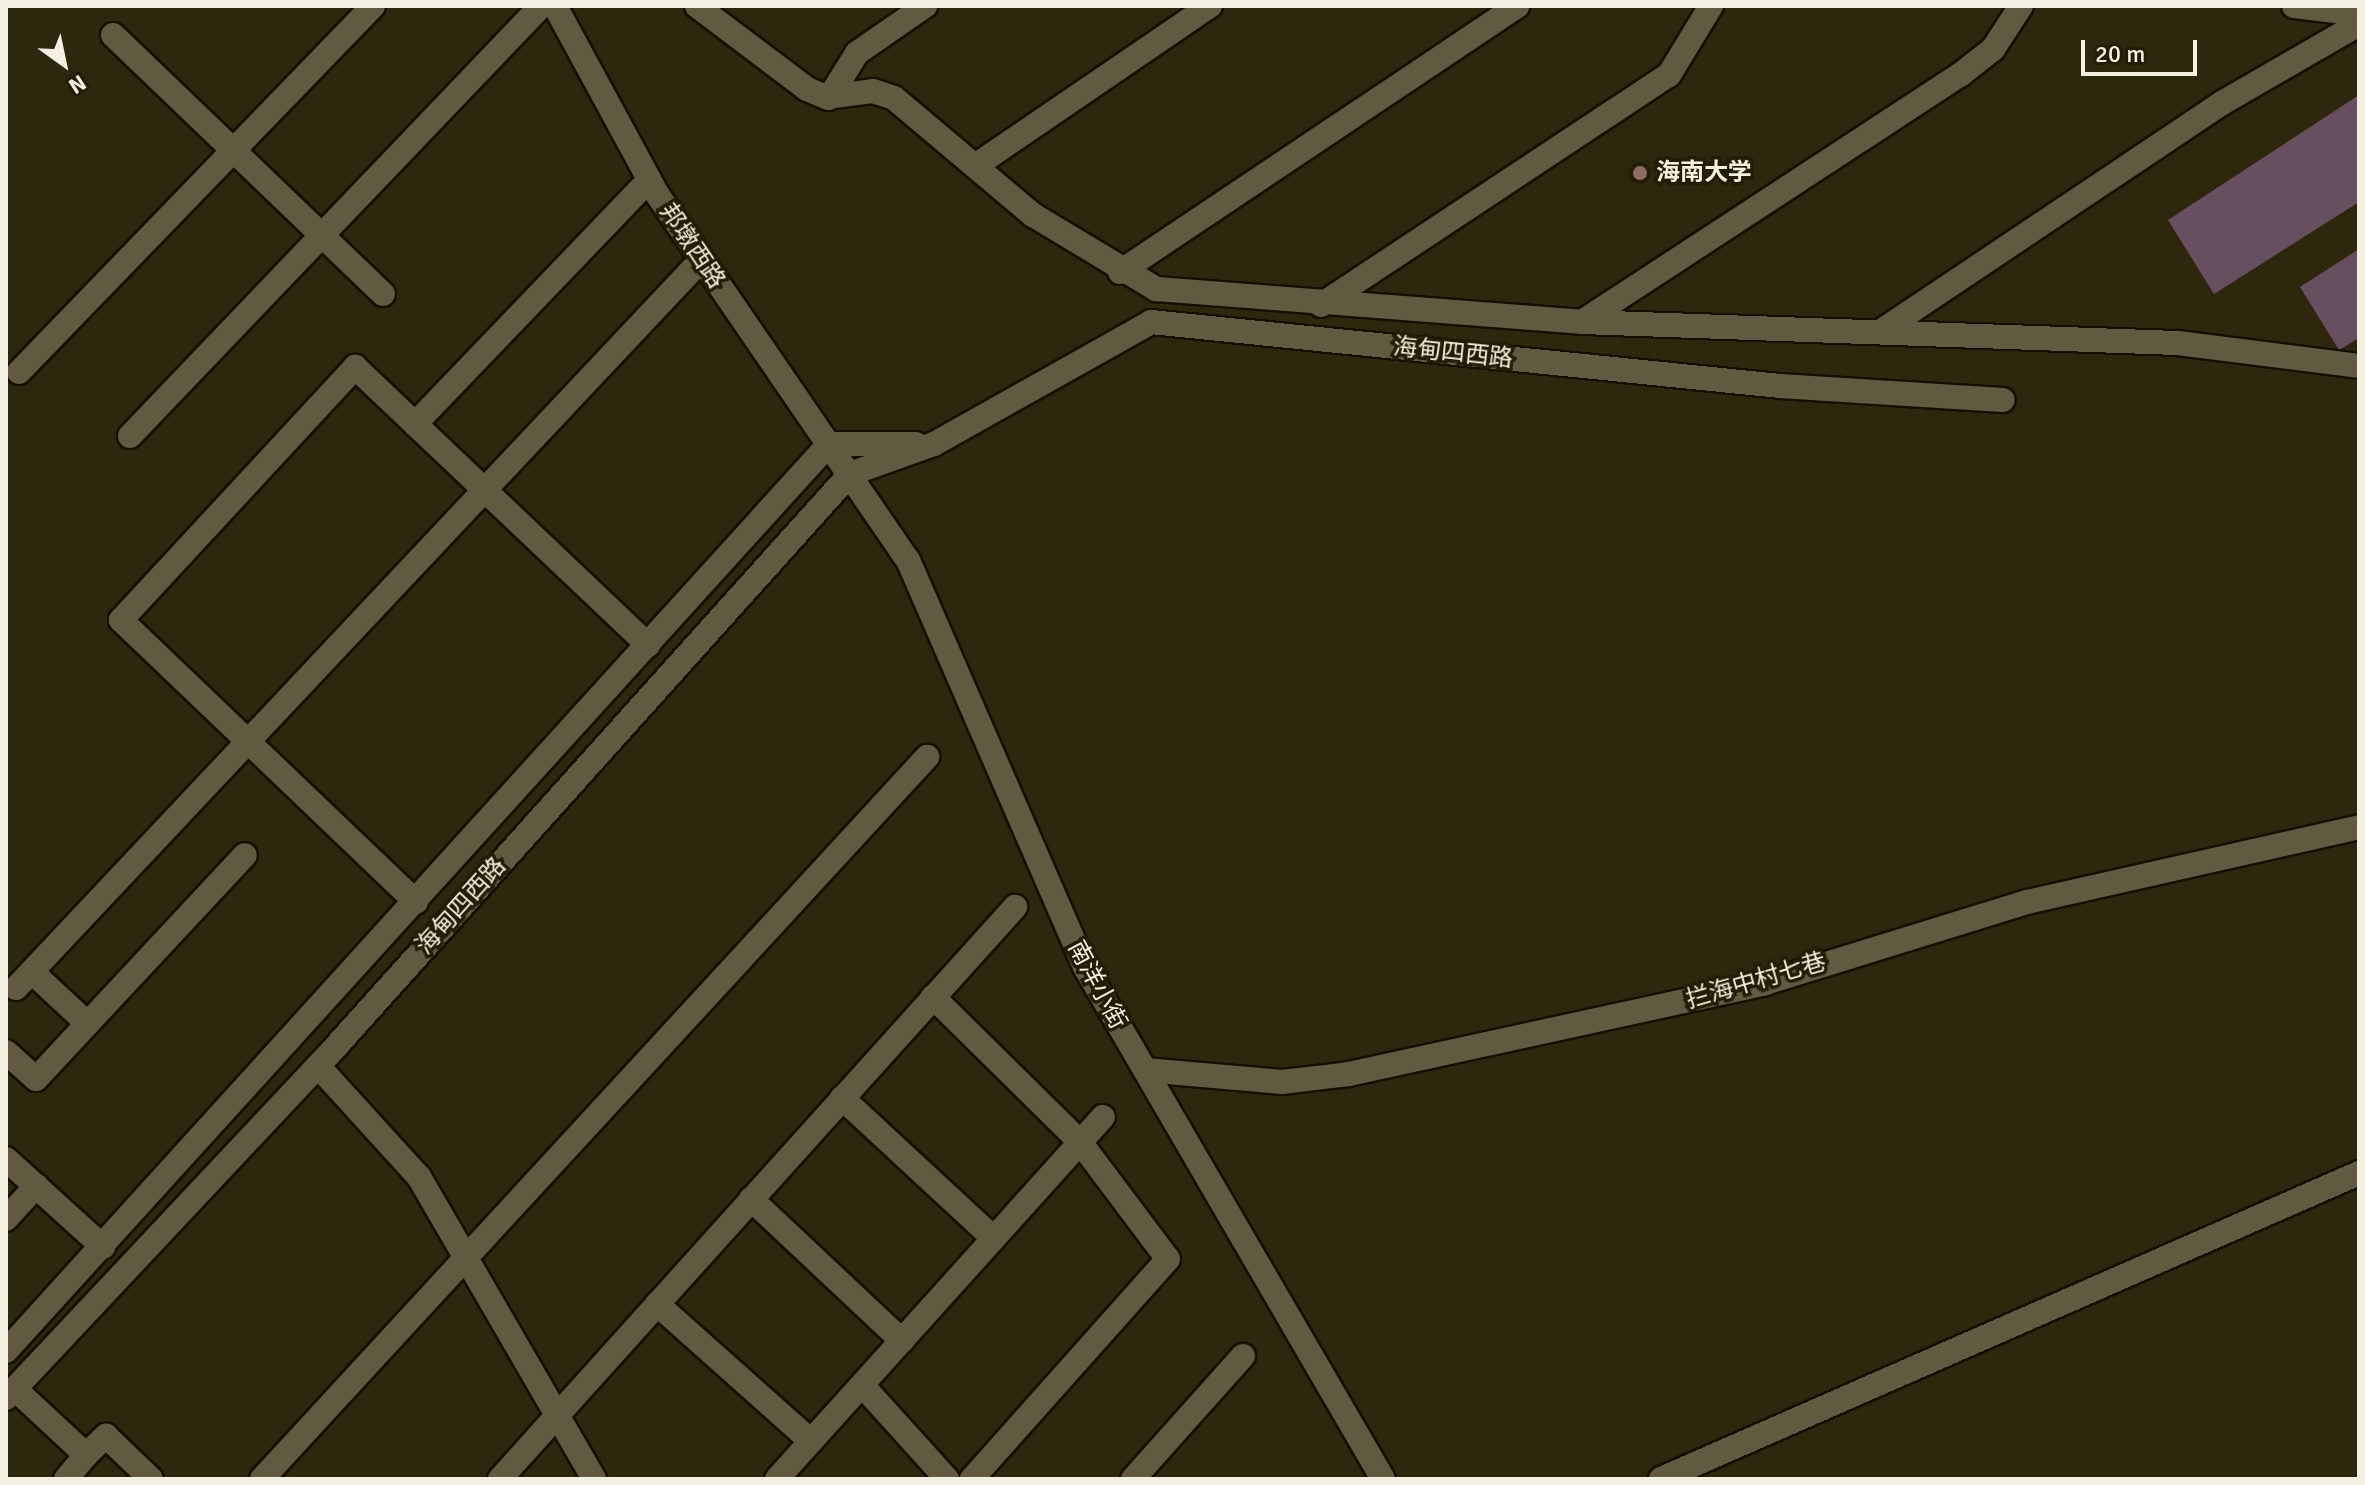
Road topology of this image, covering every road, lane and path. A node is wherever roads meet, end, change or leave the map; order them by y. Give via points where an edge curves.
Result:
1 (373, 6) edge
2 (541, 6) edge
3 (555, 6) edge
4 (697, 6) edge
5 (925, 6) edge
6 (1210, 6) edge
7 (1517, 6) edge
8 (1711, 6) edge
9 (2021, 6) edge
10 (2294, 6) edge
11 (2359, 14) edge
12 (2359, 24) edge
13 (113, 35) dead end
14 (829, 98) junction
15 (233, 151) junction
16 (978, 164) junction
17 (649, 180) junction
18 (321, 235) junction
19 (701, 260) junction
20 (1120, 272) junction
21 (383, 294) dead end
22 (1321, 305) junction
23 (1582, 322) junction
24 (1880, 332) junction
25 (2359, 366) edge
26 (19, 372) dead end
27 (2003, 400) dead end
28 (415, 424) junction
29 (130, 436) dead end
30 (829, 444) junction
31 (934, 444) junction
32 (850, 474) junction
33 (484, 489) junction
34 (648, 645) junction
35 (247, 740) junction
36 (927, 757) dead end
37 (2359, 827) edge
38 (245, 855) dead end
39 (416, 902) junction
40 (1015, 907) dead end
41 (933, 997) junction
42 (88, 1024) junction
43 (6, 1052) edge
44 (318, 1066) junction
45 (1145, 1070) junction
46 (842, 1098) junction
47 (1103, 1117) dead end
48 (1080, 1142) junction
49 (6, 1159) edge
50 (2359, 1173) edge
51 (36, 1186) junction
52 (751, 1199) junction
53 (6, 1219) edge
54 (993, 1238) junction
55 (103, 1247) junction
56 (467, 1255) junction
57 (657, 1304) junction
58 (902, 1341) junction
59 (6, 1351) edge
60 (1243, 1356) dead end
61 (862, 1385) junction
62 (10, 1393) edge
63 (553, 1419) junction
64 (811, 1441) junction
65 (86, 1455) junction
66 (66, 1479) edge
67 (151, 1479) edge
68 (262, 1479) edge
69 (500, 1479) edge
70 (594, 1479) edge
71 (777, 1479) edge
72 (947, 1479) edge
73 (972, 1479) edge
74 (1133, 1479) edge
75 (1383, 1479) edge
76 (1661, 1479) edge

1 - 15 street
2 - 18 street
3 - 17 street, 邦墩西路
4 - 14 street via 807,89
5 - 14 street via 857,53
6 - 16 street
7 - 20 street
8 - 22 street via 1669,75
9 - 23 street via 1993,49 1960,75
10 - 11 street
12 - 24 street via 2222,103
13 - 15 street
14 - 16 street via 884,93
15 - 18 street
15 - 26 street
16 - 20 street via 1033,215
17 - 19 street, 邦墩西路
17 - 28 street
18 - 21 street
18 - 29 street
19 - 30 street, 邦墩西路
19 - 33 street
20 - 22 street via 1188,295
22 - 23 street
23 - 24 street
24 - 25 street via 2178,343
27 - 31 street, 海甸四西路 via 1780,386 1151,322
28 - 33 street
28 - 35 street via 355,367 121,620
30 - 31 street, 海甸四西路
30 - 32 street, 邦墩西路
30 - 34 street, 海甸四西路
31 - 32 street, 海甸四西路
32 - 44 street, 海甸四西路
32 - 45 street, 南洋小街 via 908,560 1033,855
33 - 34 street
33 - 35 street
34 - 39 street, 海甸四西路
35 - 39 street
35 - 42 street via 24,980
36 - 56 street
37 - 45 street, 拦海中村七巷 via 2027,902 1765,983 1349,1074 1282,1082
38 - 42 street
39 - 55 street, 海甸四西路
40 - 41 street
41 - 46 street
41 - 48 street
42 - 43 street via 36,1079
44 - 56 street via 419,1177
44 - 62 street, 海甸四西路
45 - 75 street, 南洋小街
46 - 52 street
46 - 54 street
47 - 48 street
48 - 54 street
48 - 73 street via 1168,1259
49 - 51 street
50 - 76 street
51 - 53 street
51 - 55 street
52 - 57 street
52 - 58 street
54 - 58 street
55 - 59 street, 海甸四西路
56 - 63 street
56 - 68 street
57 - 63 street
57 - 64 street
58 - 61 street
60 - 74 street
61 - 64 street
61 - 72 street
62 - 65 street
63 - 69 street
63 - 70 street
64 - 71 street
65 - 66 street
65 - 67 street via 106,1436

